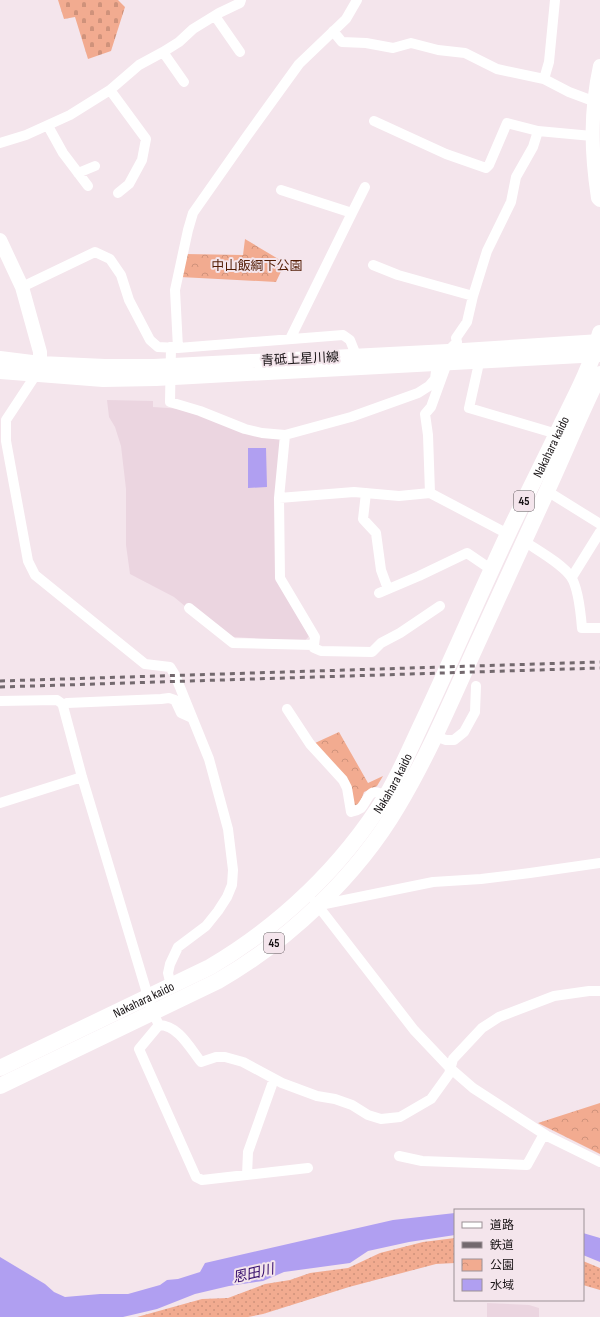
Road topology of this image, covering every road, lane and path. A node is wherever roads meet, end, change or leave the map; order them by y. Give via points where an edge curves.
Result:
1 (241, 0) edge
2 (357, 0) edge
3 (555, 0) edge
4 (215, 16) junction
5 (333, 31) junction
6 (163, 52) junction
7 (240, 52) dead end
8 (600, 66) edge
9 (544, 79) junction
10 (184, 82) dead end
11 (110, 90) junction
12 (593, 100) junction
13 (374, 121) dead end
14 (48, 126) junction
15 (538, 131) junction
16 (592, 136) junction
17 (0, 143) edge
18 (95, 166) dead end
19 (78, 173) junction
20 (88, 186) dead end
21 (365, 187) dead end
22 (281, 190) dead end
23 (118, 193) dead end
24 (600, 200) edge
25 (352, 213) junction
26 (0, 240) edge
27 (373, 265) dead end
28 (22, 287) junction
29 (473, 296) junction
30 (290, 339) junction
31 (598, 345) edge
32 (173, 349) junction
33 (356, 355) junction
34 (0, 358) edge
35 (444, 359) junction
36 (479, 362) junction
37 (38, 369) junction
38 (0, 372) edge
39 (600, 374) edge
40 (557, 434) junction
41 (285, 435) junction
42 (547, 491) junction
43 (366, 493) junction
44 (430, 493) junction
45 (279, 498) junction
46 (600, 524) edge
47 (600, 532) edge
48 (508, 534) junction
49 (524, 541) junction
50 (492, 570) junction
51 (572, 578) junction
52 (440, 606) dead end
53 (189, 608) dead end
54 (600, 628) edge
55 (314, 645) junction
56 (476, 686) dead end
57 (0, 701) edge
58 (64, 704) junction
59 (287, 710) dead end
60 (192, 718) junction
61 (435, 736) junction
62 (82, 777) junction
63 (386, 796) junction
64 (0, 803) edge
65 (600, 864) edge
66 (306, 893) junction
67 (318, 905) junction
68 (171, 986) junction
69 (600, 992) edge
70 (149, 997) junction
71 (156, 1019) junction
72 (0, 1068) edge
73 (450, 1068) junction
74 (274, 1079) junction
75 (0, 1086) edge
76 (544, 1134) junction
77 (399, 1156) dead end
78 (600, 1162) edge
79 (308, 1168) dead end
80 (247, 1175) junction

1 - 4 street via 240,3
2 - 5 street via 346,19
3 - 9 street via 549,62
4 - 6 street
4 - 7 street
5 - 9 street via 342,42 393,48 411,43 465,53 497,69
5 - 32 street via 299,64 193,213 175,290
6 - 10 street
6 - 11 street via 139,65
8 - 12 main road
9 - 12 street via 569,92
11 - 14 street
11 - 23 street via 146,140 142,160 129,184
12 - 16 main road
13 - 15 street via 446,154 486,168 507,123
14 - 17 street
14 - 19 street
15 - 16 street
15 - 29 street via 533,147 516,177 511,202 487,251
16 - 24 main road via 594,171
18 - 19 street
19 - 20 street
21 - 25 street
22 - 25 street
25 - 30 street
26 - 28 main road
27 - 29 street via 398,275
28 - 32 street via 95,252 110,259 121,275 129,300 150,340 158,347
28 - 37 main road via 40,352
29 - 35 street via 467,322 456,338 457,342
30 - 32 street
30 - 33 street via 343,335 350,340
31 - 35 main road, 青砥上星川線
31 - 36 main road, 青砥上星川線
31 - 40 main road, Nakahara kaido / 45
32 - 41 street via 170,402 200,411 229,424 262,433
33 - 35 main road, 青砥上星川線
33 - 37 main road, 青砥上星川線 via 154,366
34 - 37 main road, 青砥上星川線
35 - 36 main road, 青砥上星川線
35 - 37 main road, 青砥上星川線 via 156,379 103,380
35 - 41 street via 436,379 418,393 351,417
35 - 44 street via 431,407 425,414
36 - 40 street via 469,408
37 - 38 main road, 青砥上星川線
37 - 60 street via 6,420 6,441 28,561 35,575 145,664 170,667
39 - 42 main road, Nakahara kaido / 45
40 - 48 main road, Nakahara kaido / 45
41 - 45 street
42 - 46 street
42 - 49 main road, Nakahara kaido / 45
43 - 44 street via 399,496
43 - 45 street
43 - 50 street via 363,519 376,533 383,591 467,553
44 - 48 street
45 - 55 street via 280,578 315,637
47 - 51 street
48 - 50 main road, Nakahara kaido / 45
49 - 51 street via 563,568
49 - 61 main road, Nakahara kaido / 45
50 - 63 main road, Nakahara kaido / 45 via 433,701
51 - 54 street via 581,611 582,628
52 - 55 street via 400,633 380,642 372,652 321,651 314,648
53 - 55 street via 233,643
56 - 61 street via 475,712 464,732 454,740
57 - 58 street via 57,700
58 - 60 street via 169,698 175,700 181,713
58 - 62 street
59 - 63 street via 310,744 343,780 351,812 360,809 374,792
60 - 68 street via 209,759 228,829 234,870 232,885 218,911 206,926 178,947 168,973
61 - 67 main road, Nakahara kaido / 45 via 389,820 347,875
62 - 64 street
62 - 70 street
63 - 66 main road, Nakahara kaido / 45 via 355,840
65 - 67 street via 530,874 433,882
66 - 67 street
66 - 68 main road, Nakahara kaido / 45 via 256,937 227,957
67 - 71 main road, Nakahara kaido / 45 via 280,938 234,972
67 - 73 street via 414,1030
68 - 70 main road, Nakahara kaido / 45
69 - 73 street via 554,996 500,1017 482,1028 453,1059
70 - 71 street
70 - 72 main road, Nakahara kaido / 45
71 - 74 street via 181,1036 200,1062 225,1057 243,1062
71 - 75 main road, Nakahara kaido / 45
71 - 80 street via 139,1049 196,1177 202,1180
73 - 74 street via 449,1074 431,1099 400,1117 381,1119 368,1115 352,1105 317,1096
73 - 76 street via 473,1088
74 - 80 street via 248,1152
76 - 77 street via 527,1165 422,1160
76 - 78 street
79 - 80 street

